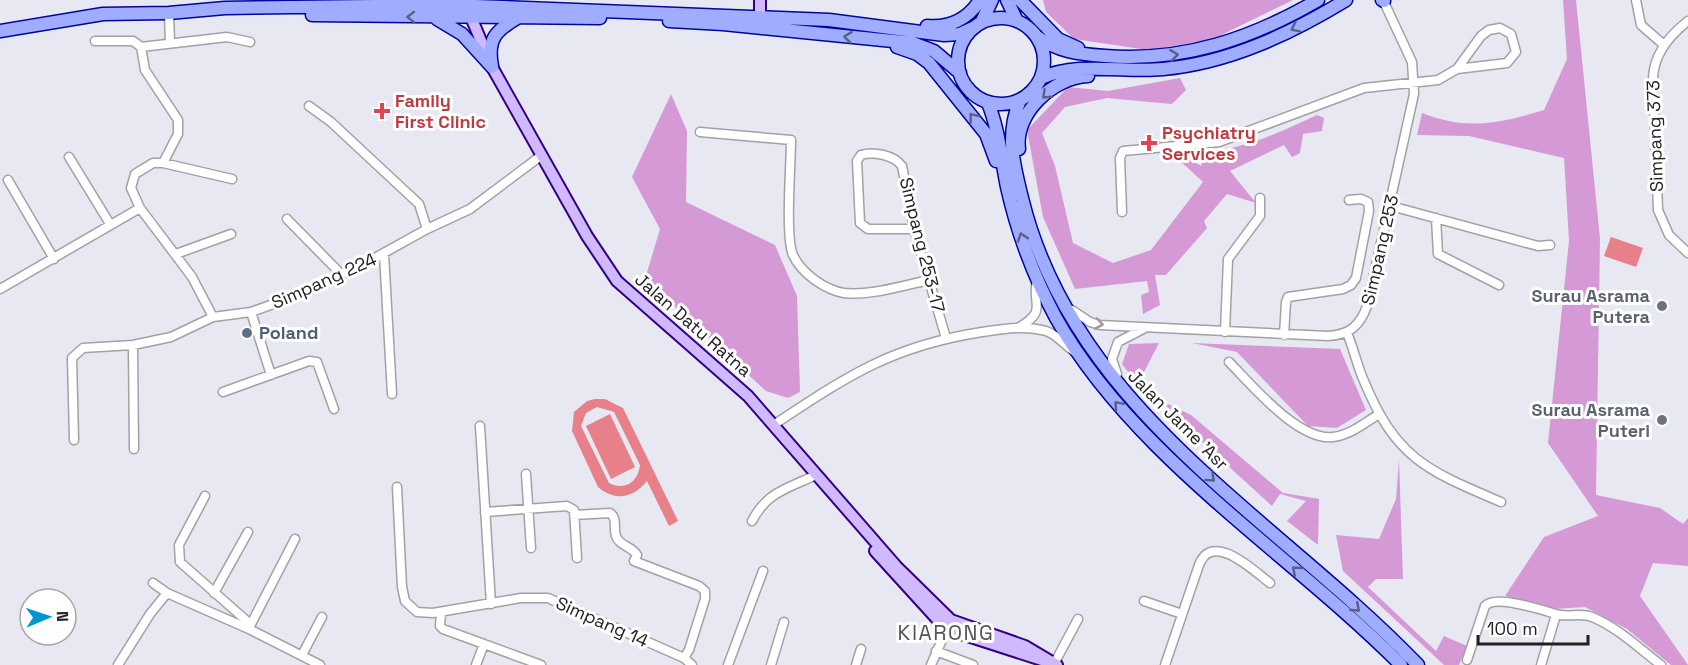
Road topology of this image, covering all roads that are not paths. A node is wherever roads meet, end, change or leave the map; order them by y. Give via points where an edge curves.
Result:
1 (433, 0) edge
2 (492, 0) edge
3 (760, 0) edge
4 (980, 0) edge
5 (992, 0) edge
6 (1007, 0) edge
7 (1020, 0) edge
8 (1318, 0) edge
9 (1346, 0) edge
10 (1383, 0) edge
11 (1636, 0) edge
12 (391, 6) junction
13 (467, 8) edge
14 (518, 12) junction
15 (172, 13) junction
16 (760, 16) junction
17 (434, 17) junction
18 (1017, 21) junction
19 (1688, 21) edge
20 (978, 25) junction
21 (875, 26) junction
22 (0, 31) edge
23 (1036, 36) junction
24 (872, 40) junction
25 (95, 41) dead end
26 (250, 42) dead end
27 (171, 43) junction
28 (1664, 45) junction
29 (141, 47) junction
30 (1133, 58) junction
31 (492, 67) junction
32 (1457, 69) junction
33 (1139, 71) junction
34 (960, 72) junction
35 (1041, 78) junction
36 (1415, 83) junction
37 (1020, 100) junction
38 (988, 103) junction
39 (309, 106) dead end
40 (700, 132) dead end
41 (542, 155) junction
42 (69, 157) dead end
43 (163, 163) junction
44 (232, 178) dead end
45 (8, 180) dead end
46 (1007, 186) junction
47 (1021, 195) junction
48 (1260, 198) dead end
49 (1349, 200) dead end
50 (1390, 206) junction
51 (140, 208) junction
52 (1122, 212) dead end
53 (1436, 218) junction
54 (287, 219) dead end
55 (110, 224) junction
56 (427, 229) junction
57 (914, 229) junction
58 (231, 234) dead end
59 (1550, 244) dead end
60 (1688, 253) edge
61 (176, 254) junction
62 (384, 254) junction
63 (54, 259) junction
64 (341, 274) junction
65 (930, 280) junction
66 (1037, 280) junction
67 (1499, 285) dead end
68 (0, 289) edge
69 (1062, 302) junction
70 (251, 312) junction
71 (213, 317) junction
72 (1018, 328) junction
73 (1143, 328) junction
74 (1225, 332) junction
75 (1347, 333) junction
76 (1284, 335) junction
77 (946, 338) junction
78 (133, 345) junction
79 (1078, 353) junction
80 (1229, 362) dead end
81 (271, 375) junction
82 (223, 392) dead end
83 (392, 394) dead end
84 (1126, 397) junction
85 (334, 409) dead end
86 (1379, 414) junction
87 (775, 424) junction
88 (480, 426) dead end
89 (74, 440) dead end
90 (134, 449) dead end
91 (526, 474) dead end
92 (816, 475) junction
93 (397, 487) dead end
94 (205, 496) dead end
95 (1502, 502) dead end
96 (528, 509) junction
97 (485, 512) junction
98 (574, 515) junction
99 (752, 521) dead end
100 (248, 532) dead end
101 (295, 539) dead end
102 (531, 548) dead end
103 (577, 558) dead end
104 (763, 571) dead end
105 (153, 583) dead end
106 (1270, 583) dead end
107 (167, 593) junction
108 (214, 593) junction
109 (1144, 601) dead end
110 (490, 604) junction
111 (441, 613) junction
112 (1182, 614) junction
113 (1556, 615) junction
114 (321, 617) dead end
115 (1078, 619) dead end
116 (784, 622) dead end
117 (949, 625) junction
118 (249, 629) junction
119 (484, 644) junction
120 (861, 649) dead end
121 (936, 651) junction
122 (302, 655) junction
123 (684, 658) junction
124 (1467, 660) dead end
125 (1054, 664) edge
126 (118, 665) edge
127 (320, 665) edge
128 (476, 665) edge
129 (541, 665) edge
130 (692, 665) edge
131 (728, 665) edge
132 (771, 665) edge
133 (856, 665) edge
134 (931, 665) edge
135 (973, 665) edge
136 (1165, 665) edge
137 (1401, 665) edge
138 (1418, 665) edge
139 (1541, 665) edge
140 (1661, 665) edge

1 - 12 main road
2 - 14 main road
3 - 16 main road
4 - 21 main road via 968,15 947,26
5 - 20 main road
6 - 18 main road
7 - 30 main road via 1065,43 1125,53
30 -> 8 main road via 1209,49 1259,30
9 -> 33 main road via 1294,29 1234,54 1196,65
10 - 36 street, Simpang 253 via 1407,47
11 - 28 street via 1641,25
12 - 13 main road
12 - 15 main road via 225,8
13 - 14 main road
13 - 17 main road
13 - 31 main road, Jalan Datu Ratna
14 - 16 main road
24 -> 14 main road via 723,24
14 - 31 main road via 494,34 490,46
17 -> 15 main road
15 - 22 main road via 103,14
15 - 27 street
16 - 21 main road
17 - 31 main road via 462,34
18 - 20 main road via 999,18
18 - 23 main road
19 - 28 street, Simpang 373
20 - 21 main road via 960,34 944,35
20 - 34 main road via 960,48
23 - 30 main road via 1063,51
23 - 35 main road via 1044,61
24 - 34 main road via 926,47
46 -> 24 main road via 999,176 987,134 929,63 917,54
25 - 29 street via 133,41
26 - 27 street via 227,37
27 - 29 street
28 - 60 street, Simpang 373 via 1653,69 1658,210 1665,229
29 - 43 street via 146,70 178,120 178,134
31 - 41 main road, Jalan Datu Ratna
32 - 32 street via 1507,63 1516,52 1515,40 1500,28 1489,30 1480,36
32 - 36 street via 1438,80
33 - 35 main road via 1071,69
33 -> 47 main road via 1128,76 1068,79 1037,103 1019,132 1024,183
34 - 38 main road via 967,88
35 - 37 main road via 1033,91
36 - 50 street, Simpang 253
36 - 52 street via 1364,88 1219,142 1124,151 1120,158
37 - 38 main road via 1004,105
37 - 47 main road, Jalan Jame 'Asr via 1010,132
38 - 46 main road, Jalan Jame 'Asr via 999,131
39 - 56 street via 419,204
40 - 65 street via 791,140 790,244 798,263 822,284 836,291 856,293
41 - 56 street, Simpang 224 via 470,209
41 - 87 main road, Jalan Datu Ratna via 617,281 726,374
42 - 55 street
43 - 44 street
43 - 51 street via 153,163 135,174 132,188
45 - 63 street
66 -> 46 main road, Jalan Jame 'Asr
47 - 69 main road, Jalan Jame 'Asr via 1040,256
48 - 74 street via 1260,216 1228,259
49 - 76 street via 1368,202 1369,212 1356,278 1343,289 1288,297
50 - 53 street
50 - 75 street, Simpang 253 via 1367,306 1363,317
51 - 55 street
51 - 61 street
53 - 59 street via 1538,246
53 - 67 street via 1438,254
54 - 64 street
55 - 63 street
56 - 62 street, Simpang 224
57 - 57 street, Simpang 253-17 via 868,229 858,219 858,158 871,153 899,162
57 - 65 street, Simpang 253-17
58 - 61 street
61 - 71 street
62 - 64 street, Simpang 224
62 - 83 street
63 - 68 street
64 - 70 street, Simpang 224
65 - 77 street, Simpang 253-17
66 - 72 street via 1038,308
66 - 79 main road, Jalan Jame 'Asr
69 -> 73 street via 1090,322
69 - 84 main road, Jalan Jame 'Asr via 1086,343
70 - 71 street, Simpang 224
70 - 81 street
71 - 78 street, Simpang 224 via 171,337
72 - 77 street
72 - 79 street via 1047,331
73 - 74 street
73 - 84 street via 1124,337 1114,350 1113,366
74 - 76 street
75 - 76 street
75 - 86 street
77 - 87 street via 874,362
78 - 89 street, Simpang 224 via 83,348 72,358
78 - 90 street
137 -> 79 main road, Jalan Jame 'Asr via 1159,447 1122,409
80 - 86 street via 1293,422 1316,436 1347,433
81 - 82 street
81 - 85 street via 309,361 317,362
84 -> 138 main road, Jalan Jame 'Asr
86 - 95 street via 1391,436 1427,467
87 - 92 main road, Jalan Datu Ratna
88 - 97 street
91 - 96 street
92 - 99 street via 772,495 760,505
92 - 117 main road, Jalan Datu Ratna via 884,563
93 - 111 street, Simpang 14 via 405,601 417,612
94 - 108 street via 179,545 180,562
96 - 97 street
96 - 98 street via 567,506 574,510
96 - 102 street
97 - 110 street
98 - 103 street
98 - 123 street via 610,513 615,519 616,537 634,549 634,561 705,591
100 - 108 street
101 - 118 street
104 - 131 street
105 - 107 street
106 - 112 street via 1230,554 1212,552 1201,560 1186,590
107 - 118 street
107 - 126 street
108 - 118 street via 248,622
109 - 112 street
110 - 111 street, Simpang 14
110 - 123 street, Simpang 14 via 548,598
111 - 119 street via 443,629
112 - 136 street
113 - 124 street via 1536,607 1486,603
113 - 139 street
113 - 140 street via 1594,618
114 - 122 street
115 - 125 street
116 - 132 street
117 - 121 street
117 - 125 main road, Jalan Datu Ratna
118 - 122 street
119 - 128 street
119 - 129 street
120 - 133 street
121 - 134 street
121 - 135 street
122 - 127 street
123 - 130 street, Simpang 14

